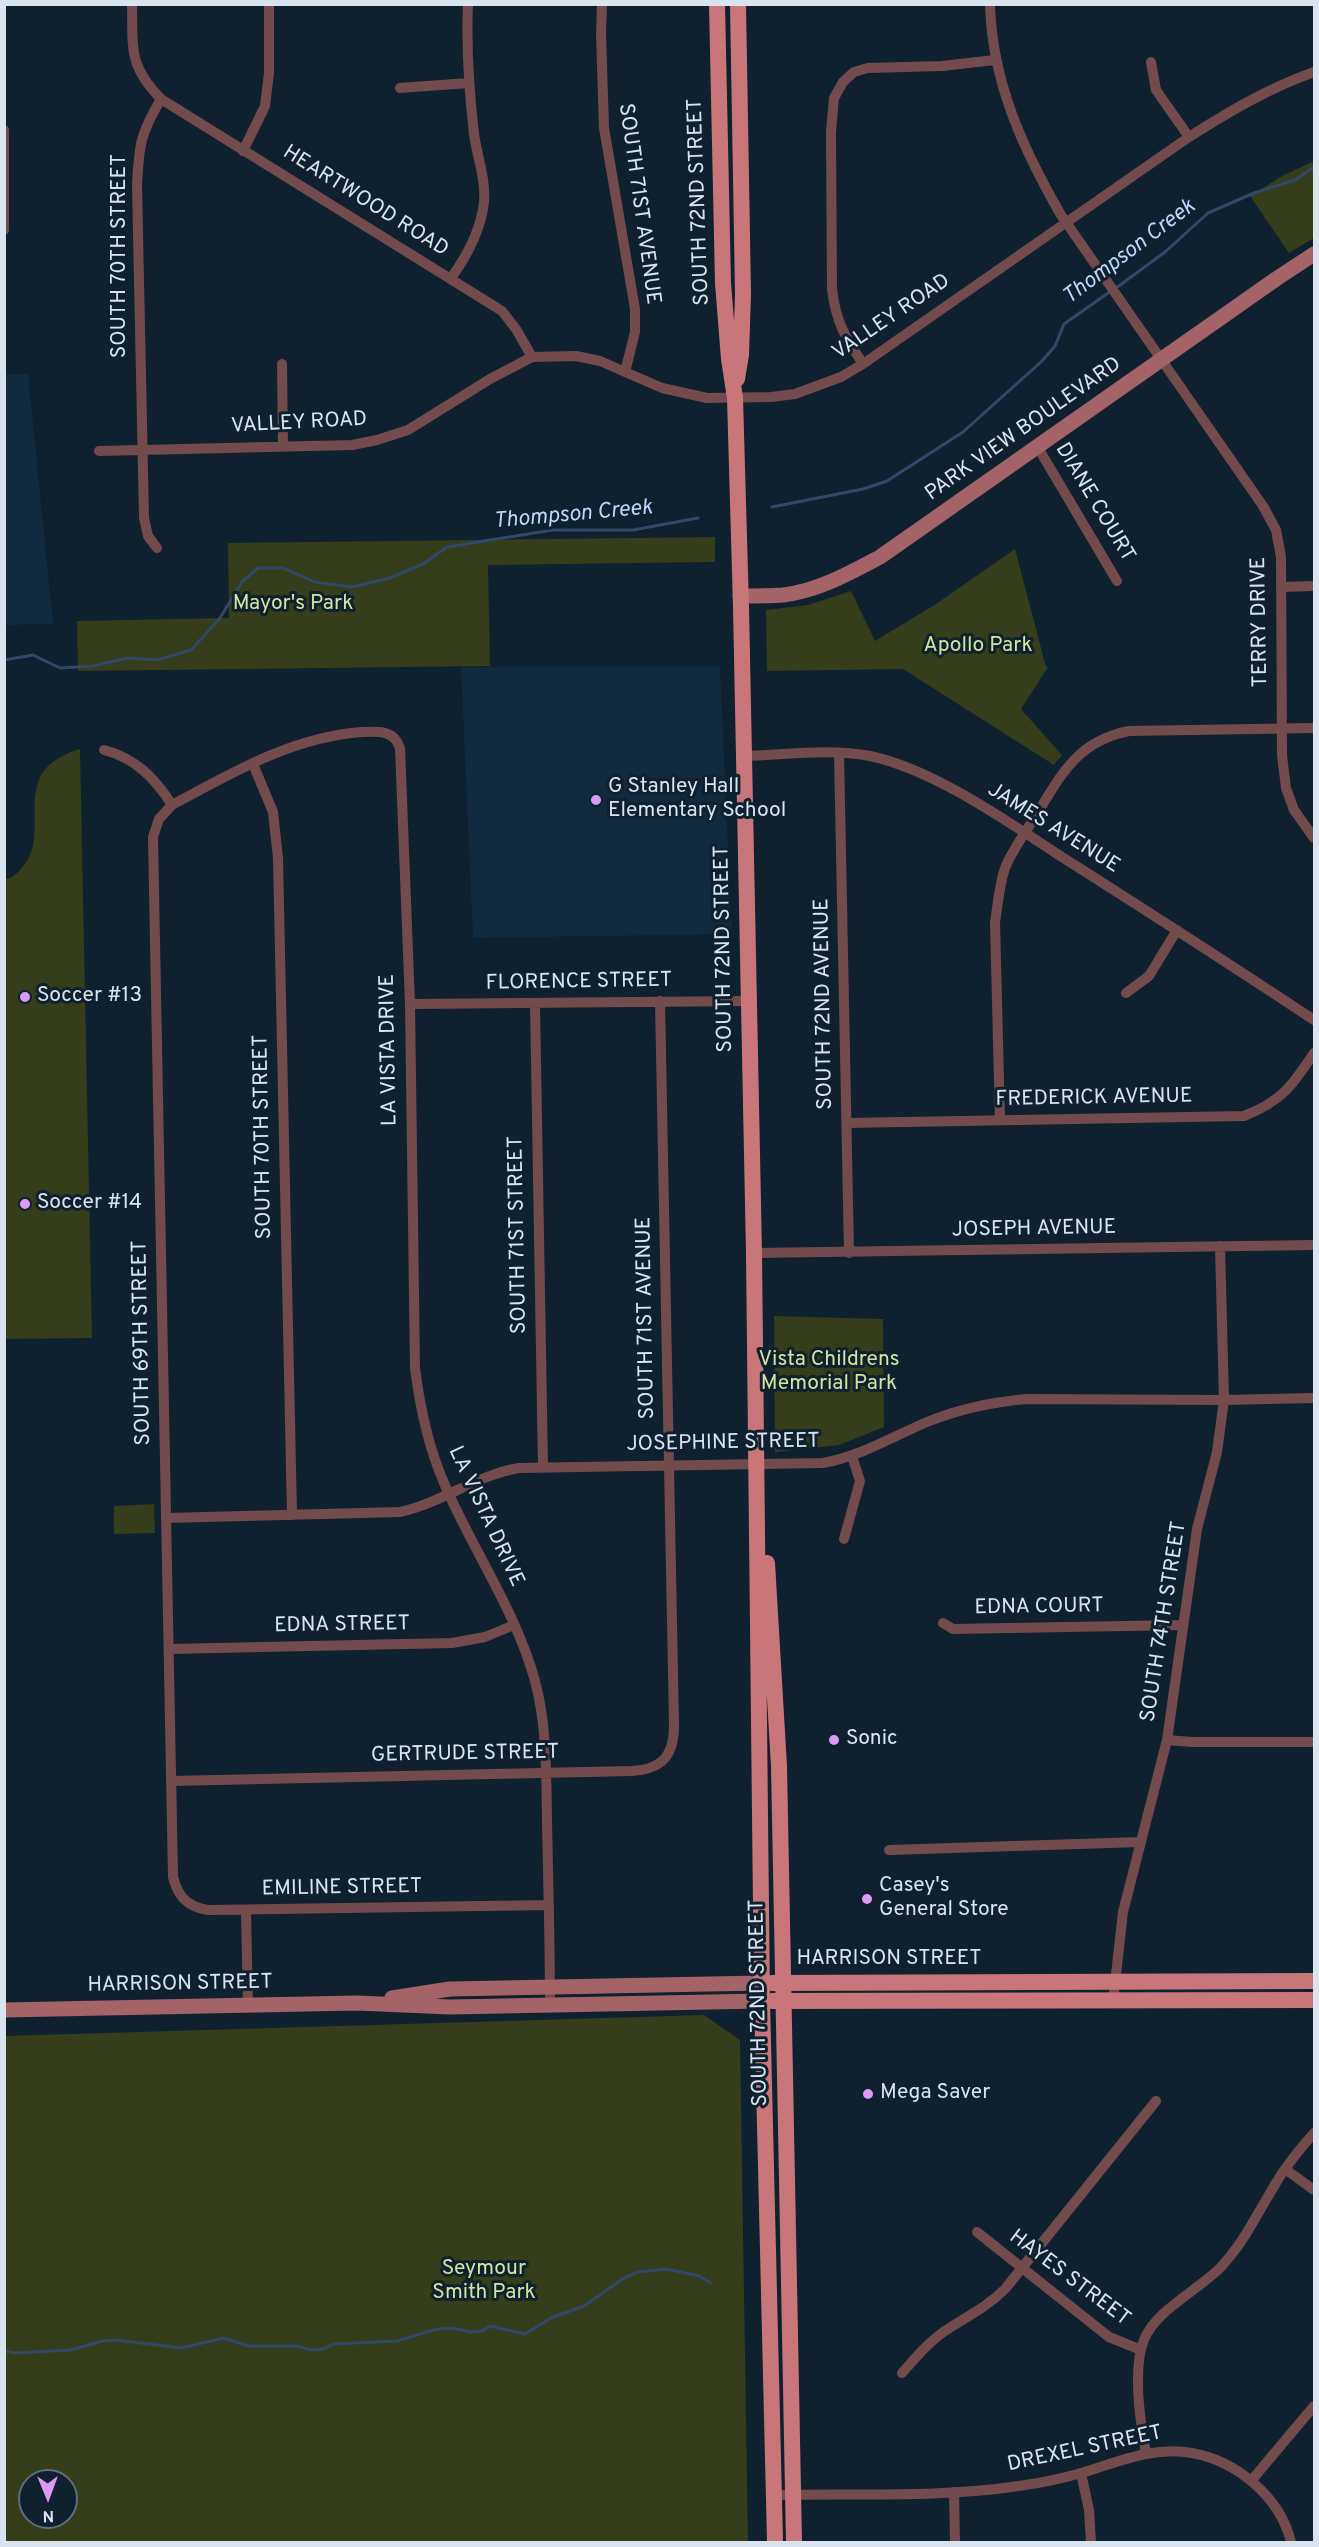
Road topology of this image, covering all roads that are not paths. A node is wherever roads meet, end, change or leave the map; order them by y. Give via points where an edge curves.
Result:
1 (132, 4) edge
2 (269, 4) edge
3 (468, 4) edge
4 (602, 4) edge
5 (717, 4) edge
6 (738, 4) edge
7 (990, 4) edge
8 (995, 60) junction
9 (1151, 62) dead end
10 (1314, 72) edge
11 (468, 83) junction
12 (400, 88) dead end
13 (161, 99) junction
14 (4, 130) edge
15 (1190, 137) junction
16 (243, 151) junction
17 (1066, 223) junction
18 (4, 230) edge
19 (1314, 256) edge
20 (452, 278) junction
21 (532, 357) junction
22 (1162, 359) junction
23 (282, 364) dead end
24 (863, 364) junction
25 (625, 372) junction
26 (735, 398) junction
27 (1037, 446) junction
28 (283, 447) junction
29 (142, 450) junction
30 (99, 451) dead end
31 (157, 548) dead end
32 (1117, 581) dead end
33 (1282, 586) junction
34 (1314, 586) edge
35 (741, 596) junction
36 (1314, 728) edge
37 (1282, 729) junction
38 (104, 750) dead end
39 (839, 753) junction
40 (743, 756) junction
41 (253, 764) junction
42 (172, 805) junction
43 (1025, 833) junction
44 (1314, 838) edge
45 (405, 861) joint
46 (1177, 930) junction
47 (1126, 993) dead end
48 (660, 1001) junction
49 (748, 1001) junction
50 (535, 1003) junction
51 (410, 1004) junction
52 (1314, 1020) edge
53 (1314, 1053) edge
54 (1000, 1120) junction
55 (847, 1123) junction
56 (1314, 1245) edge
57 (1220, 1246) junction
58 (754, 1253) junction
59 (849, 1253) junction
60 (1314, 1398) edge
61 (1224, 1400) junction
62 (852, 1456) junction
63 (668, 1464) junction
64 (757, 1464) junction
65 (543, 1467) junction
66 (449, 1494) junction
67 (292, 1515) junction
68 (166, 1518) junction
69 (844, 1539) dead end
70 (943, 1623) dead end
71 (514, 1625) junction
72 (1182, 1625) junction
73 (169, 1649) junction
74 (672, 1670) joint
75 (1167, 1740) junction
76 (1314, 1742) edge
77 (546, 1773) junction
78 (171, 1781) junction
79 (1142, 1842) junction
80 (890, 1850) dead end
81 (172, 1856) joint
82 (549, 1905) junction
83 (246, 1910) junction
84 (1314, 1981) edge
85 (1115, 1982) junction
86 (762, 1983) junction
87 (782, 1983) junction
88 (550, 1987) junction
89 (782, 2000) junction
90 (1314, 2000) edge
91 (762, 2001) junction
92 (1113, 2001) junction
93 (357, 2003) junction
94 (550, 2004) junction
95 (248, 2007) junction
96 (4, 2010) edge
97 (1156, 2101) dead end
98 (1314, 2133) edge
99 (1285, 2169) junction
100 (1314, 2190) edge
101 (977, 2232) dead end
102 (1022, 2269) junction
103 (1141, 2350) junction
104 (902, 2373) dead end
105 (1314, 2406) edge
106 (1146, 2453) junction
107 (1080, 2473) junction
108 (1251, 2481) junction
109 (954, 2492) junction
110 (793, 2494) junction
111 (774, 2495) junction
112 (774, 2542) edge
113 (794, 2542) edge
114 (955, 2542) edge
115 (1092, 2542) edge
116 (1291, 2542) edge

1 - 13 street via 136,64 143,81
2 - 16 street via 265,106
3 - 11 street
4 - 25 street, SOUTH 71ST AVENUE via 604,128 635,309 635,332
5 - 26 main road, SOUTH 72ND STREET via 723,282
6 - 26 main road, SOUTH 72ND STREET via 743,294
7 - 8 street, TERRY DRIVE
8 - 17 street, TERRY DRIVE via 1019,136
8 - 24 street via 868,68 854,72 834,98 832,289 835,314
9 - 15 street via 1156,90
10 - 15 street, VALLEY ROAD via 1252,98
11 - 12 street
11 - 20 street via 484,201 479,228
13 - 16 street, HEARTWOOD ROAD
13 - 29 street, SOUTH 70TH STREET via 144,127 138,164
14 - 18 street
15 - 17 street, VALLEY ROAD
16 - 20 street, HEARTWOOD ROAD
17 - 22 street, TERRY DRIVE
17 - 24 street, VALLEY ROAD
19 - 22 main road, PARK VIEW BOULEVARD
20 - 21 street, HEARTWOOD ROAD via 502,311
21 - 25 street, VALLEY ROAD via 576,357 600,361
21 - 28 street, VALLEY ROAD via 408,430 352,444
22 - 27 main road, PARK VIEW BOULEVARD
22 - 33 street, TERRY DRIVE via 1276,530
23 - 28 street
24 - 26 street, VALLEY ROAD via 842,377 795,394
25 - 26 street, VALLEY ROAD via 678,393
26 - 35 main road, SOUTH 72ND STREET
27 - 32 street, DIANE COURT
27 - 35 main road, PARK VIEW BOULEVARD via 880,556 838,579 785,594
28 - 29 street, VALLEY ROAD
29 - 30 street, VALLEY ROAD
29 - 31 street, SOUTH 70TH STREET via 144,518 148,536
33 - 34 street
33 - 37 street, TERRY DRIVE
35 - 40 main road, SOUTH 72ND STREET
36 - 37 street
37 - 43 street via 1143,730 1106,738 1085,749 1068,765
37 - 44 street, TERRY DRIVE via 1286,788 1294,810
38 - 42 street via 135,762
39 - 40 street, JAMES AVENUE
39 - 43 street, JAMES AVENUE via 900,764 928,776
39 - 55 street, SOUTH 72ND AVENUE
40 - 49 main road, SOUTH 72ND STREET
41 - 42 street, SOUTH 69TH STREET
41 - 45 street, SOUTH 69TH STREET via 288,748 333,736 390,734 399,743 401,755
41 - 67 street, SOUTH 70TH STREET via 270,800 278,846
42 - 68 street, SOUTH 69TH STREET via 156,824 152,851
43 - 46 street, JAMES AVENUE
43 - 54 street via 1005,868 995,922
45 - 51 street, LA VISTA DRIVE
46 - 47 street via 1149,976
46 - 52 street, JAMES AVENUE
48 - 49 street, FLORENCE STREET
48 - 50 street, FLORENCE STREET
48 - 63 street, SOUTH 71ST AVENUE
49 - 58 main road, SOUTH 72ND STREET
50 - 51 street, FLORENCE STREET
50 - 65 street, SOUTH 71ST STREET
51 - 66 street, LA VISTA DRIVE via 415,1368 427,1437
53 - 54 street, FREDERICK AVENUE via 1283,1095 1244,1116
54 - 55 street, FREDERICK AVENUE
55 - 59 street, SOUTH 72ND AVENUE
56 - 57 street, JOSEPH AVENUE
57 - 59 street, JOSEPH AVENUE
57 - 61 street, SOUTH 74TH STREET
58 - 59 street, JOSEPH AVENUE
58 - 64 main road, SOUTH 72ND STREET
60 - 61 street, JOSEPHINE STREET
61 - 62 street, JOSEPHINE STREET via 997,1402 960,1410
61 - 72 street, SOUTH 74TH STREET
62 - 64 street, JOSEPHINE STREET via 823,1462
62 - 69 street via 860,1481
63 - 64 street, JOSEPHINE STREET
63 - 65 street, JOSEPHINE STREET
63 - 74 street, SOUTH 71ST AVENUE
64 - 86 main road, SOUTH 72ND STREET
64 - 87 main road, SOUTH 72ND STREET via 763,1496 779,1766
65 - 66 street, JOSEPHINE STREET via 499,1472
66 - 67 street, JOSEPHINE STREET via 411,1510 390,1513
66 - 71 street, LA VISTA DRIVE
67 - 68 street, JOSEPHINE STREET
68 - 73 street, SOUTH 69TH STREET
70 - 72 street, EDNA COURT via 953,1629
71 - 73 street, EDNA STREET via 485,1637 452,1643
71 - 77 street, LA VISTA DRIVE via 540,1703
72 - 75 street, SOUTH 74TH STREET
73 - 78 street, SOUTH 69TH STREET
74 - 77 street, GERTRUDE STREET via 674,1738 664,1760 640,1771
75 - 76 street
75 - 79 street, SOUTH 74TH STREET
77 - 78 street, GERTRUDE STREET
77 - 82 street, LA VISTA DRIVE
78 - 81 street, SOUTH 69TH STREET
79 - 80 street
79 - 85 street, SOUTH 74TH STREET via 1123,1912
81 - 83 street, EMILINE STREET via 176,1887 185,1902 208,1910
82 - 83 street, EMILINE STREET
82 - 88 street, LA VISTA DRIVE
83 - 95 street
84 - 85 main road, HARRISON STREET
85 - 87 main road, HARRISON STREET
85 - 92 street, SOUTH 74TH STREET
86 - 87 main road, HARRISON STREET
86 - 88 main road, HARRISON STREET
86 - 91 main road, SOUTH 72ND STREET
87 - 89 main road, SOUTH 72ND STREET
88 - 93 main road, HARRISON STREET via 450,1989
88 - 94 street, LA VISTA DRIVE
89 - 91 main road, HARRISON STREET
89 - 92 main road, HARRISON STREET
89 - 110 main road, SOUTH 72ND STREET
90 - 92 main road, HARRISON STREET
91 - 94 main road, HARRISON STREET
91 - 111 main road, SOUTH 72ND STREET
93 - 94 main road, HARRISON STREET via 450,2007
93 - 95 main road, HARRISON STREET
95 - 96 main road, HARRISON STREET
97 - 102 street
98 - 99 street
99 - 100 street
99 - 103 street via 1235,2250 1203,2284 1157,2320
101 - 102 street, HAYES STREET
102 - 103 street, HAYES STREET via 1109,2337
102 - 104 street via 994,2300 939,2335
103 - 106 street via 1138,2370
105 - 108 street
106 - 107 street, DREXEL STREET
106 - 108 street, DREXEL STREET via 1176,2451 1202,2455 1235,2469
107 - 109 street, DREXEL STREET via 1017,2486
107 - 115 street
108 - 116 street, DREXEL STREET via 1278,2512
109 - 110 street, DREXEL STREET
109 - 114 street
110 - 111 street, DREXEL STREET
110 - 113 main road, SOUTH 72ND STREET
111 - 112 main road, SOUTH 72ND STREET

